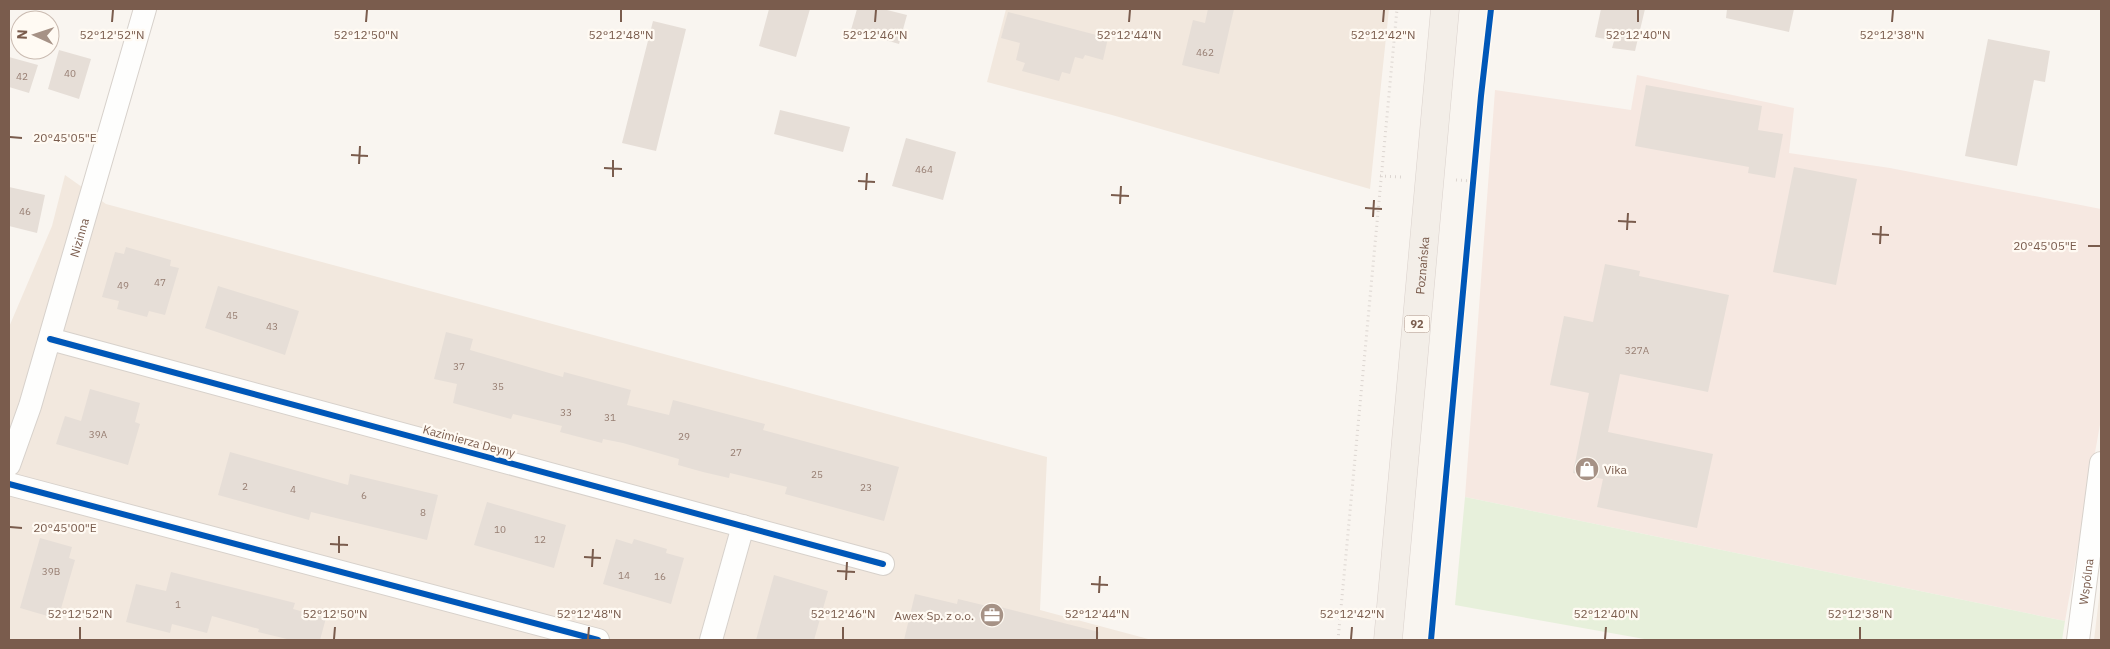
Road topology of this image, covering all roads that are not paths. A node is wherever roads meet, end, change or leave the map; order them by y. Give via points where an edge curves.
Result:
1 (145, 9) edge
2 (1445, 9) edge
3 (50, 338) junction
4 (2101, 463) edge
5 (9, 465) edge
6 (9, 484) edge
7 (743, 526) junction
8 (882, 564) dead end
9 (598, 640) edge
10 (710, 640) edge
11 (1388, 640) edge
12 (2078, 640) edge

1 - 3 street, Nizinna
2 - 11 main road, Poznańska / 92
3 - 5 street, Nizinna
3 - 7 street, Kazimierza Deyny
4 - 12 street, Wspólna
6 - 9 street
7 - 8 street, Kazimierza Deyny
7 - 10 street

